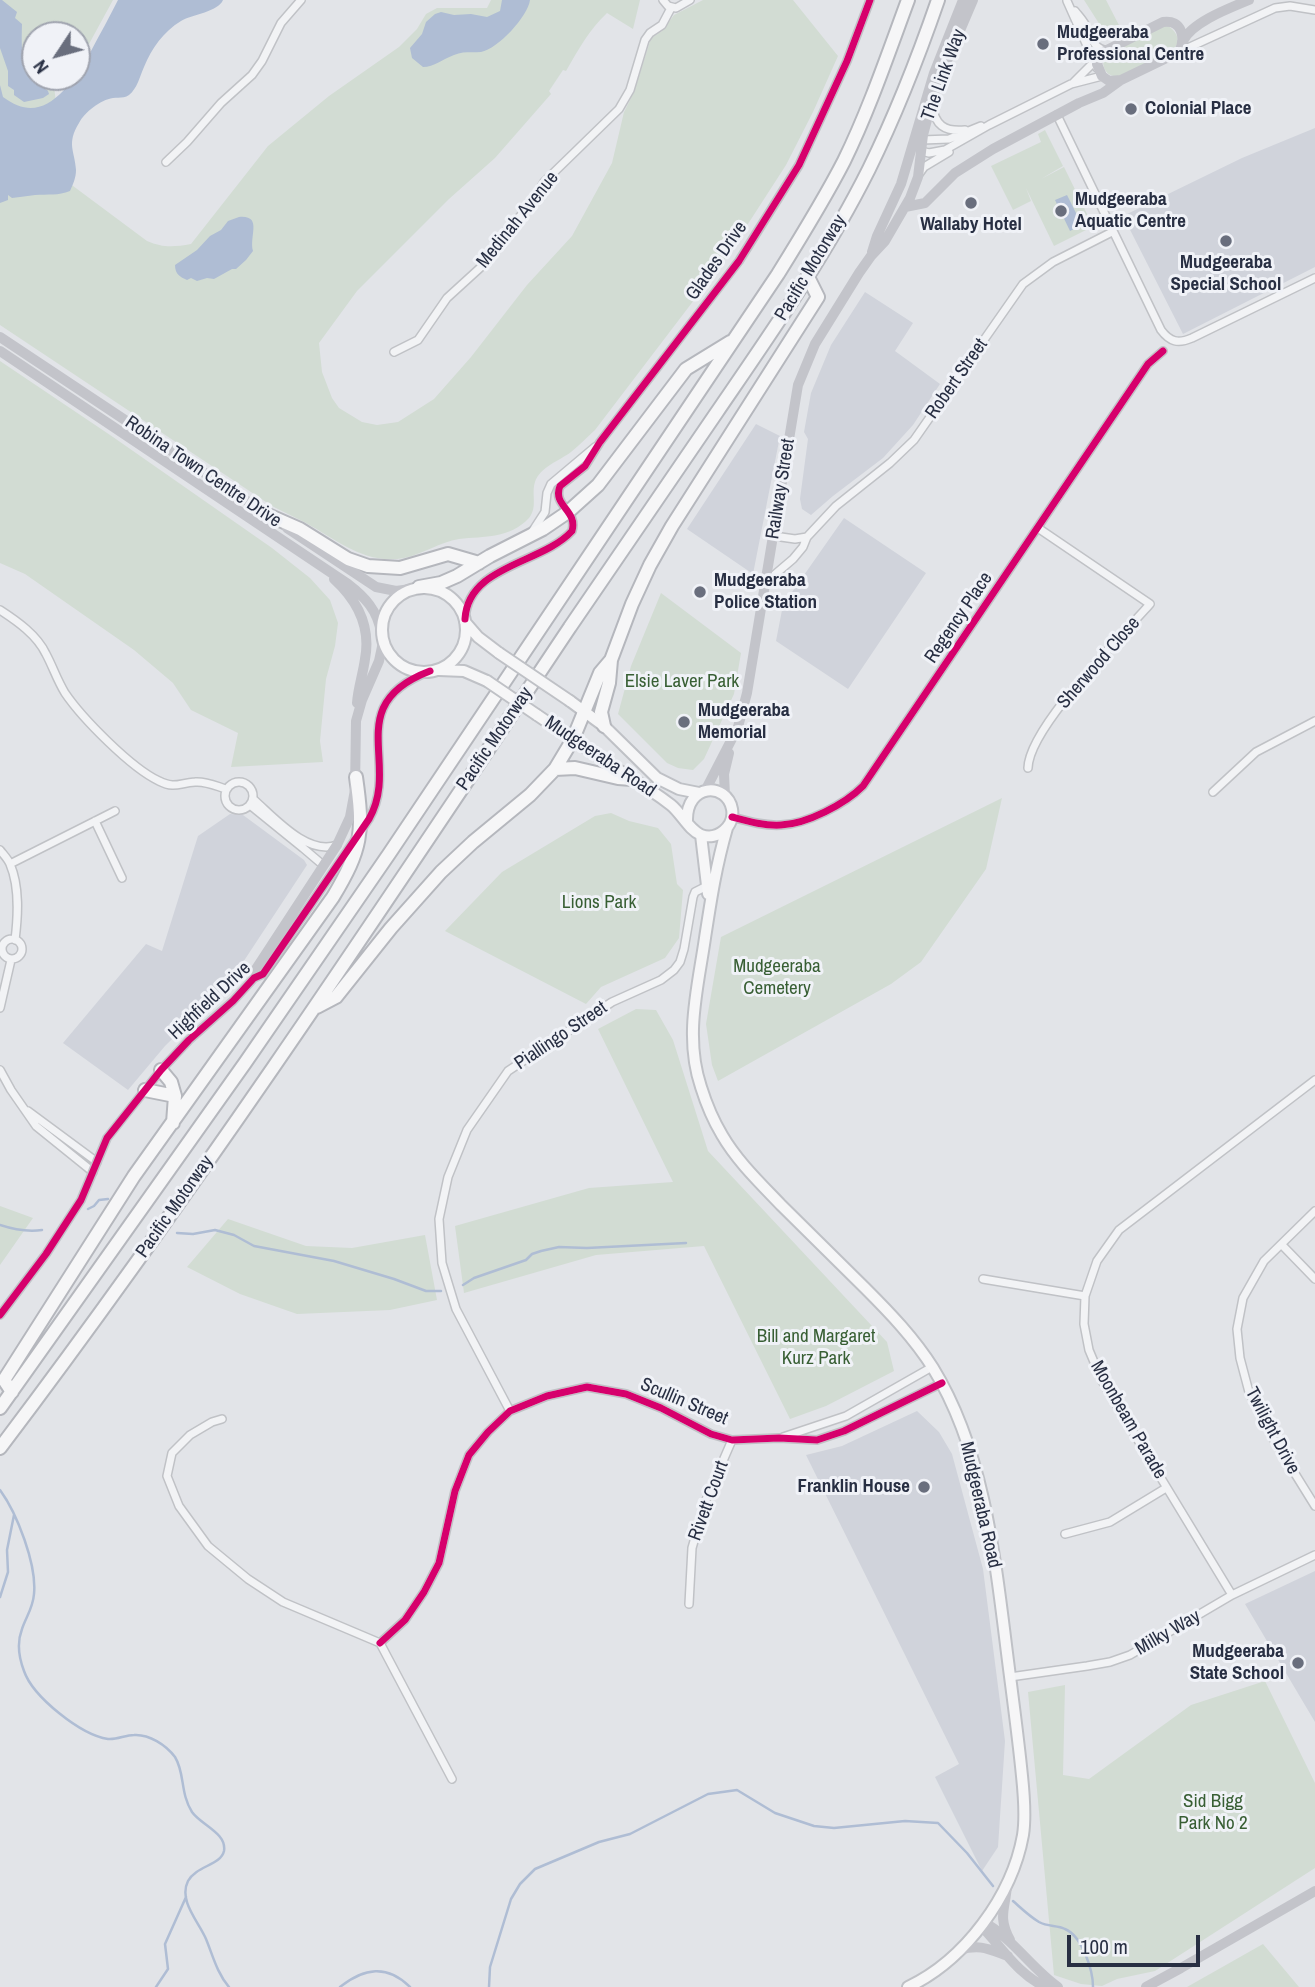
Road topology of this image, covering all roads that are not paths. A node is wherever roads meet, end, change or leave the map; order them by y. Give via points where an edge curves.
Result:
1 (301, 0) edge
2 (870, 0) edge
3 (908, 0) edge
4 (938, 0) edge
5 (963, 0) edge
6 (973, 0) edge
7 (1248, 0) edge
8 (687, 1) edge
9 (1067, 1) edge
10 (665, 3) edge
11 (1315, 10) edge
12 (1206, 20) junction
13 (1172, 22) junction
14 (1183, 41) junction
15 (1179, 52) junction
16 (1101, 65) junction
17 (1121, 80) junction
18 (1071, 84) junction
19 (1094, 95) junction
20 (932, 101) junction
21 (1057, 115) junction
22 (985, 126) junction
23 (972, 136) junction
24 (917, 141) junction
25 (921, 151) junction
26 (166, 162) dead end
27 (918, 177) junction
28 (905, 207) junction
29 (1112, 232) junction
30 (871, 256) junction
31 (808, 277) junction
32 (1315, 278) edge
33 (0, 337) edge
34 (736, 338) junction
35 (0, 351) edge
36 (1163, 351) dead end
37 (394, 352) dead end
38 (600, 442) junction
39 (568, 512) junction
40 (268, 515) junction
41 (1038, 528) junction
42 (774, 536) junction
43 (807, 537) junction
44 (527, 538) junction
45 (315, 561) junction
46 (479, 563) junction
47 (766, 582) junction
48 (415, 588) junction
49 (0, 610) edge
50 (465, 621) junction
51 (382, 638) junction
52 (611, 660) junction
53 (432, 671) junction
54 (584, 710) junction
55 (356, 721) junction
56 (1315, 721) edge
57 (604, 726) junction
58 (733, 738) junction
59 (573, 739) junction
60 (1028, 768) dead end
61 (555, 769) junction
62 (356, 776) junction
63 (632, 779) junction
64 (226, 789) junction
65 (702, 792) junction
66 (1213, 792) dead end
67 (725, 796) junction
68 (251, 802) junction
69 (115, 811) dead end
70 (732, 817) junction
71 (95, 821) junction
72 (687, 821) junction
73 (727, 828) junction
74 (360, 831) junction
75 (702, 835) junction
76 (337, 845) junction
77 (0, 850) edge
78 (340, 862) junction
79 (10, 864) junction
80 (323, 866) junction
81 (122, 878) dead end
82 (707, 886) junction
83 (710, 904) junction
84 (15, 940) junction
85 (1, 948) edge
86 (11, 960) junction
87 (254, 978) junction
88 (0, 1008) edge
89 (314, 1008) junction
90 (0, 1070) edge
91 (161, 1070) junction
92 (1315, 1080) edge
93 (145, 1090) junction
94 (175, 1096) junction
95 (173, 1124) junction
96 (95, 1167) junction
97 (1315, 1211) edge
98 (1282, 1245) junction
99 (983, 1279) dead end
100 (1315, 1279) edge
101 (1085, 1296) junction
102 (0, 1315) edge
103 (932, 1367) junction
104 (942, 1383) junction
105 (12, 1392) junction
106 (0, 1408) edge
107 (510, 1411) junction
108 (222, 1419) dead end
109 (779, 1438) junction
110 (732, 1440) junction
111 (0, 1448) edge
112 (1166, 1488) junction
113 (1315, 1506) edge
114 (1065, 1534) dead end
115 (1315, 1555) edge
116 (1232, 1595) junction
117 (689, 1605) dead end
118 (380, 1643) junction
119 (1010, 1677) junction
120 (452, 1779) dead end
121 (1007, 1883) junction
122 (1315, 1891) edge
123 (982, 1924) junction
124 (959, 1950) junction
125 (1011, 1952) junction
126 (908, 1987) edge
127 (1046, 1987) edge
128 (1058, 1987) edge
129 (1146, 1987) edge

1 - 26 street via 281,23 252,75
2 - 38 street, Glades Drive via 799,166 738,261
3 - 34 highway, Pacific Motorway via 845,159
4 - 31 highway, Pacific Motorway via 889,127
5 - 24 street via 942,50
6 - 20 street, The Link Way
7 - 12 street, Railway Street
8 - 10 street via 677,8
9 - 16 street
9 - 16 street via 1101,50
10 - 37 street, Medinah Avenue via 662,25 645,40 630,90 619,109 544,182 481,267 447,298 418,340
11 - 15 street via 1275,8
12 - 13 street, Railway Street
12 - 14 street, Railway Street
13 - 14 street via 1181,29
13 - 16 street, Railway Street via 1161,23
14 - 15 street, Railway Street
15 - 17 street
16 - 17 street, Railway Street via 1113,82
16 - 18 street, Railway Street
16 - 18 street, Railway Street
16 - 19 street
17 - 19 street
18 - 22 street, Railway Street
19 - 21 street
20 - 22 street, Railway Street via 936,120 946,128
20 - 24 street, The Link Way
21 - 28 street via 950,176 925,203
21 - 29 street
22 - 23 street, Railway Street
22 - 24 street, Railway Street via 949,138
23 - 25 street, Railway Street via 945,150
23 - 27 street, Railway Street via 925,167
24 - 25 street
24 - 30 street, Railway Street
25 - 27 street, Railway Street
27 - 28 street, Railway Street
28 - 30 street, Railway Street
29 - 32 street via 1161,331 1177,342
29 - 43 street, Robert Street via 1052,262 1023,284 914,440
30 - 42 street, Railway Street via 815,344 802,375
31 - 52 highway via 818,297 661,545 640,583
31 - 89 highway, Pacific Motorway
33 - 40 street, Robina Town Centre Drive
34 - 39 highway via 686,369 598,485
34 - 105 highway, Pacific Motorway via 381,865
35 - 45 street, Robina Town Centre Drive
36 - 41 street, Regency Place via 1148,364
38 - 39 street, Glades Drive via 585,466 558,490
38 - 44 street, Glades Drive via 552,482 544,516
39 - 44 highway
39 - 50 street via 574,523 570,534 480,585 468,602
40 - 46 highway via 368,566 405,567 447,554
40 - 48 street, Robina Town Centre Drive via 373,585 396,591
41 - 60 street, Sherwood Close via 1150,604 1058,709 1035,743
41 - 70 street, Regency Place via 857,792 797,823 777,825
42 - 43 street
42 - 47 street, Railway Street
43 - 47 street, Robert Street via 793,559
44 - 46 highway
45 - 51 street, Robina Town Centre Drive via 363,597 377,615
45 - 55 street via 350,597 365,625 367,651
46 - 48 highway via 448,580
47 - 58 street, Railway Street via 747,693
48 - 50 main road via 436,589 449,596
48 - 51 main road via 389,605 383,616
49 - 64 street via 31,634 80,712 135,766 169,786 205,782
50 - 53 main road via 460,652
50 - 54 main road, Mudgeeraba Road, bridge via 478,638
51 - 53 main road via 392,657 405,668
51 - 55 street, Highfield Drive via 379,661
52 - 54 highway via 600,673
52 - 57 highway via 601,710
53 - 59 main road, Mudgeeraba Road, bridge via 474,674
53 - 74 street, Highfield Drive via 399,688 381,715 376,736 379,795
54 - 57 main road, Mudgeeraba Road
54 - 59 highway
55 - 62 street, Highfield Drive
56 - 66 street via 1256,752
57 - 65 main road, Mudgeeraba Road via 657,778 679,789
58 - 65 street, Railway Street
58 - 67 street, Railway Street via 724,774
59 - 61 highway
59 - 63 main road, Mudgeeraba Road
61 - 63 highway via 575,768
61 - 89 highway via 441,872 336,997
62 - 74 highway
62 - 76 street, Highfield Drive via 352,811
63 - 72 main road, Mudgeeraba Road
64 - 68 street via 235,782 245,783 252,790
64 - 68 street via 229,807 244,809
65 - 67 main road via 712,790
65 - 72 main road via 688,804
67 - 70 main road
68 - 76 street via 309,844 322,848
68 - 80 street
69 - 71 street
70 - 73 main road
71 - 79 street
71 - 81 street
72 - 75 main road
73 - 75 main road via 715,835
73 - 83 main road, Mudgeeraba Road
74 - 78 street, Highfield Drive
74 - 95 highway via 353,862 333,897
75 - 82 main road, Mudgeeraba Road
76 - 80 street, Highfield Drive
77 - 79 street
78 - 80 street
78 - 87 street, Highfield Drive via 263,974
79 - 84 street via 18,916
80 - 87 street, Highfield Drive via 256,968
82 - 83 main road, Mudgeeraba Road
82 - 107 street, Piallingo Street via 693,897 684,948 674,970 612,1002 508,1071 467,1130 448,1177 439,1219 442,1263 456,1309
83 - 103 main road, Mudgeeraba Road via 694,1000 693,1050 699,1083 722,1135 755,1178 896,1320
84 - 85 street
84 - 86 street via 23,951
85 - 86 street
86 - 88 street
87 - 91 street, Highfield Drive
89 - 111 highway, Pacific Motorway via 155,1237
90 - 96 street via 22,1106
91 - 93 street, Highfield Drive
91 - 94 highway
92 - 101 street, Moonbeam Parade via 1119,1230 1097,1261
93 - 94 highway
93 - 96 street, Highfield Drive via 107,1138
94 - 95 highway
95 - 105 highway via 134,1176 4,1380
96 - 102 street, Highfield Drive via 65,1226
97 - 98 street, Twilight Drive
98 - 100 street
98 - 113 street, Twilight Drive via 1264,1261 1243,1298 1237,1329 1240,1358 1249,1392 1271,1436
99 - 101 street
101 - 112 street, Moonbeam Parade via 1084,1324 1101,1381
103 - 104 main road, Mudgeeraba Road
103 - 109 street, Scullin Street via 846,1416
104 - 109 street, Scullin Street via 844,1431 817,1440
104 - 119 main road, Mudgeeraba Road via 970,1448 984,1508
105 - 106 highway, Pacific Motorway
107 - 110 street, Scullin Street via 587,1387 626,1394
107 - 118 street, Scullin Street via 469,1455 455,1490 439,1563 405,1620
108 - 118 street via 190,1435 172,1453 167,1476 179,1506 208,1546 248,1579 283,1602
109 - 110 street, Scullin Street
110 - 117 street, Rivett Court via 706,1500 692,1548
112 - 114 street via 1110,1522
112 - 116 street, Moonbeam Parade
115 - 116 street, Milky Way
116 - 119 street, Milky Way via 1130,1655 1087,1667
118 - 120 street
119 - 121 main road, Mudgeeraba Road via 1024,1795 1023,1832
121 - 123 main road, Mudgeeraba Road
121 - 125 street via 1001,1918
122 - 129 street
123 - 124 main road, Mudgeeraba Road
123 - 125 street via 996,1930
124 - 125 street via 975,1946
124 - 126 main road, Mudgeeraba Road
125 - 127 street via 1030,1978
125 - 128 street

